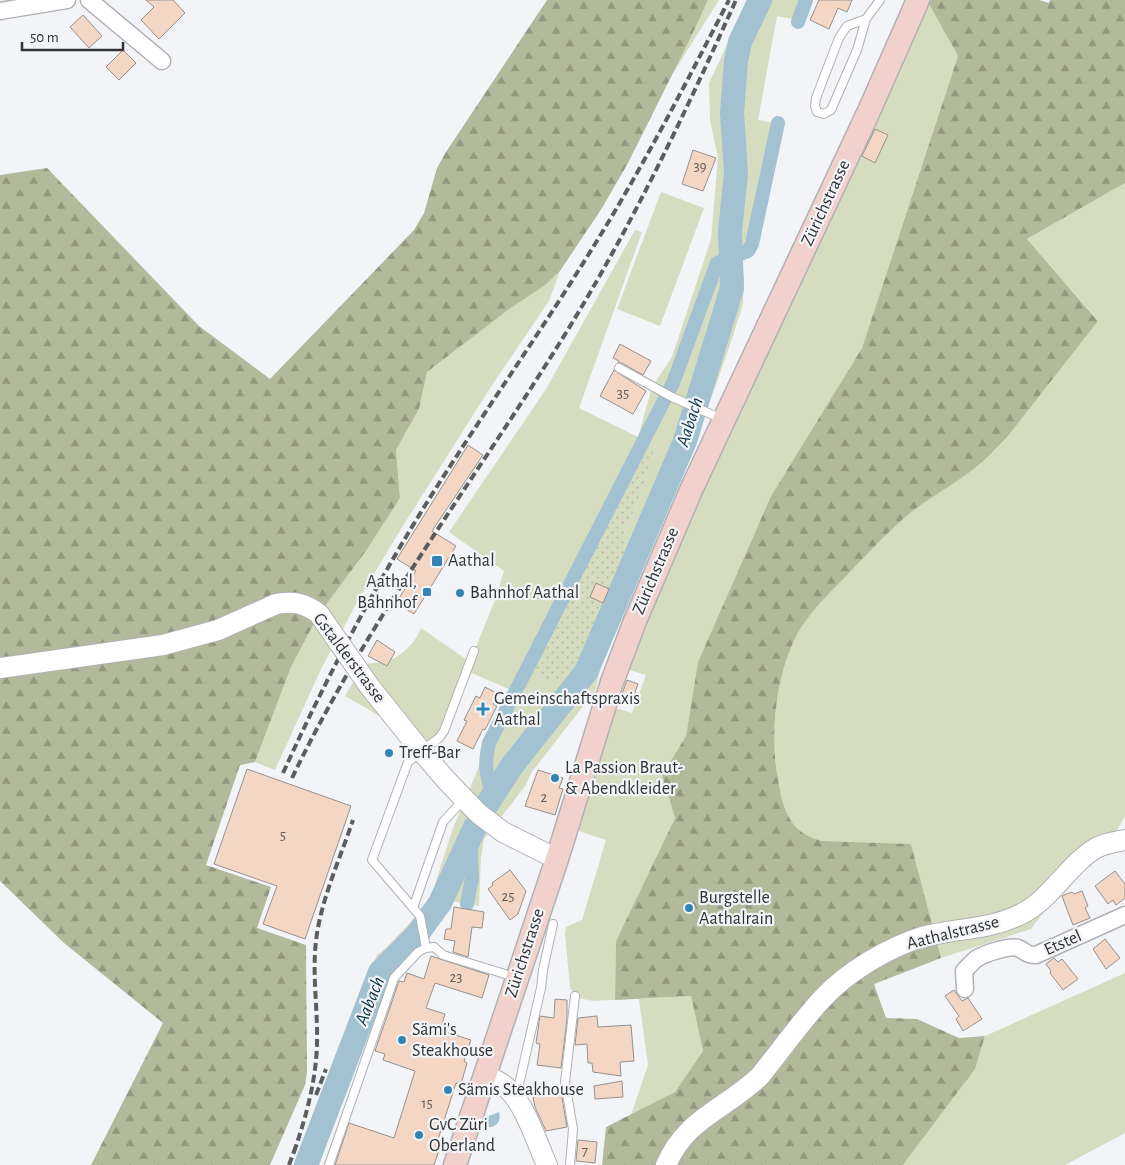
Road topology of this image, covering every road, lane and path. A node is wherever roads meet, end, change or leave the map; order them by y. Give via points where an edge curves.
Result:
1 (67, 0) edge
2 (89, 0) edge
3 (880, 0) edge
4 (918, 0) edge
5 (0, 11) edge
6 (866, 19) junction
7 (162, 61) dead end
8 (619, 368) dead end
9 (715, 415) junction
10 (474, 651) dead end
11 (0, 668) edge
12 (422, 752) junction
13 (464, 799) junction
14 (1125, 840) edge
15 (557, 858) junction
16 (413, 908) junction
17 (1125, 914) edge
18 (553, 924) dead end
19 (425, 945) junction
20 (505, 974) dead end
21 (965, 989) dead end
22 (575, 996) dead end
23 (485, 1075) junction
24 (512, 1092) junction
25 (329, 1165) edge
26 (456, 1165) edge
27 (547, 1165) edge
28 (570, 1165) edge
29 (666, 1165) edge

1 - 5 street
2 - 7 street
3 - 6 lane
4 - 9 main road, Zürichstrasse via 869,111
6 - 6 lane via 847,26 839,38 816,98 817,112 824,114 831,110 857,50
8 - 9 lane via 672,397
9 - 15 main road, Zürichstrasse via 692,488 615,674
10 - 12 lane via 444,730
11 - 12 street, Gstalderstrasse, bridge via 164,645 218,630 276,604 298,603 319,614 370,687
12 - 13 street, Gstalderstrasse
12 - 16 lane via 408,762 372,860
13 - 15 street, Gstalderstrasse via 503,832
13 - 16 lane via 444,822
14 - 29 street, Aathalstrasse via 1096,848 1037,903 1014,917 922,938 887,952 854,972 822,999 749,1087 687,1132
15 - 23 main road, Zürichstrasse
16 - 19 lane via 420,916
17 - 21 street, Etstel via 1036,955 1028,955 1013,947 976,959 964,970
18 - 24 lane via 520,1080
19 - 20 lane via 444,955
19 - 25 lane via 394,978
22 - 28 lane via 565,1082 573,1136
23 - 24 street
23 - 26 main road, Zürichstrasse
24 - 27 street

